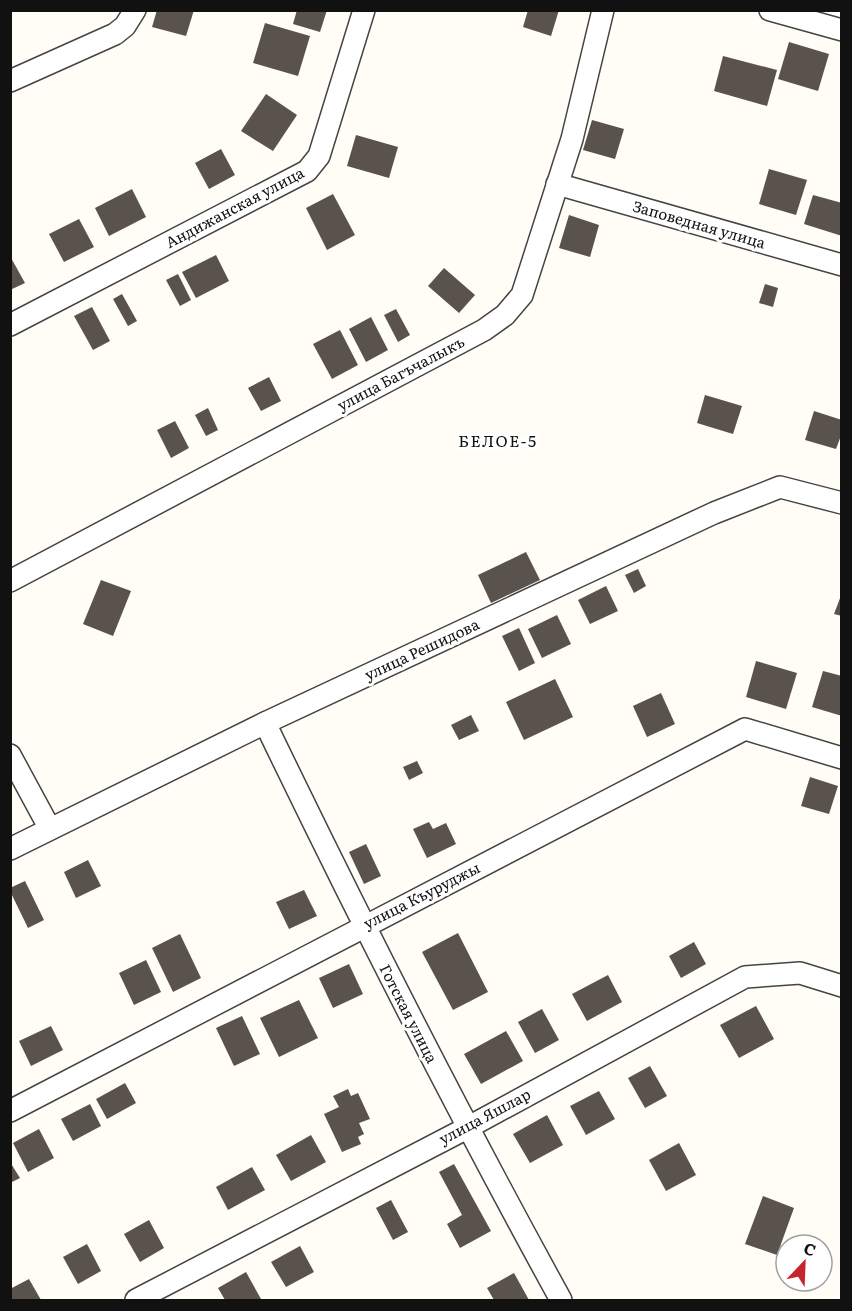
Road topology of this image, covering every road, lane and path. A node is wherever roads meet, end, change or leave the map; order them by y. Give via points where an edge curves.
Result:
1 (135, 10) edge
2 (364, 10) edge
3 (603, 10) edge
4 (770, 10) edge
5 (842, 30) edge
6 (10, 81) edge
7 (557, 184) junction
8 (842, 265) edge
9 (10, 325) edge
10 (842, 503) edge
11 (10, 581) edge
12 (265, 723) junction
13 (10, 755) edge
14 (842, 758) edge
15 (50, 829) junction
16 (10, 849) edge
17 (363, 927) junction
18 (842, 986) edge
19 (10, 1111) edge
20 (467, 1128) junction
21 (136, 1300) edge
22 (561, 1300) edge

1 - 6 street via 115,34
2 - 9 street, Андижанская улица via 322,147 307,171
3 - 7 street, улица Багъчалыкъ via 572,139
4 - 5 street
7 - 8 street, Заповедная улица
7 - 11 street, улица Багъчалыкъ via 522,295 505,315 484,330
10 - 12 street, улица Решидова via 780,487 714,513
12 - 15 street, улица Решидова
12 - 17 street, Готская улица
13 - 15 street
14 - 17 street, улица Къуруджы via 745,729
15 - 16 street, улица Решидова
17 - 19 street, улица Къуруджы
17 - 20 street, Готская улица
18 - 20 street, улица Яшлар via 800,973 745,977
20 - 21 street, улица Яшлар
20 - 22 street, Готская улица

